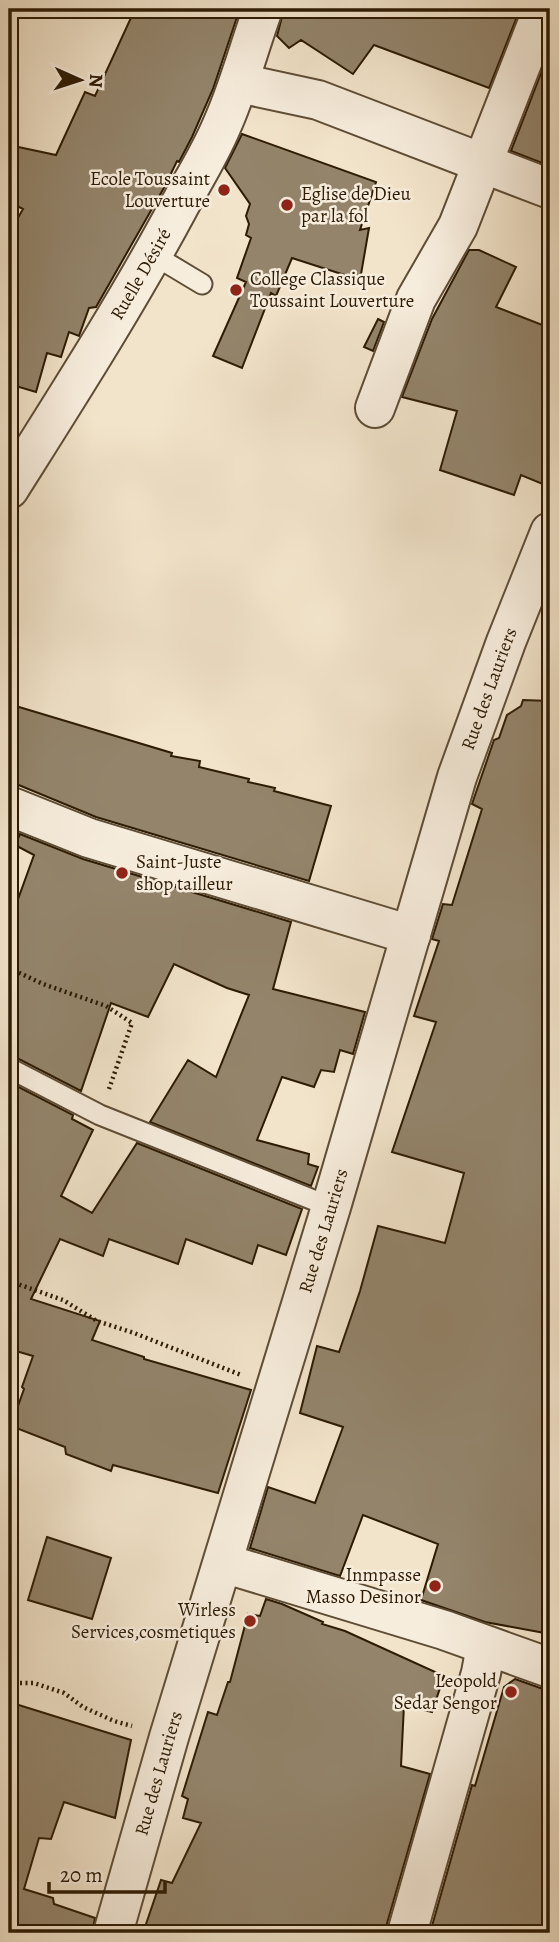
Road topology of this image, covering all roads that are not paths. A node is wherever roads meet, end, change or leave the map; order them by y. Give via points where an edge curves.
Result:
1 (263, 9) edge
2 (545, 12) edge
3 (239, 83) junction
4 (483, 165) junction
5 (550, 189) edge
6 (152, 254) junction
7 (202, 284) dead end
8 (375, 408) dead end
9 (9, 489) edge
10 (550, 532) edge
11 (9, 806) edge
12 (411, 935) junction
13 (9, 1068) edge
14 (331, 1208) junction
15 (222, 1563) junction
16 (486, 1646) junction
17 (550, 1668) edge
18 (113, 1933) edge
19 (407, 1933) edge

1 - 3 street, Ruelle Désiré
2 - 4 street
3 - 4 street via 318,100
3 - 6 street, Ruelle Désiré via 221,127
4 - 5 street
4 - 8 street via 458,226 416,299
6 - 7 lane
6 - 9 street, Ruelle Désiré
10 - 12 street, Rue des Lauriers via 457,777
11 - 12 street via 89,838
12 - 14 street, Rue des Lauriers
13 - 14 lane via 100,1115
14 - 15 street, Rue des Lauriers
15 - 16 street
15 - 18 street, Rue des Lauriers
16 - 17 street
16 - 19 street

